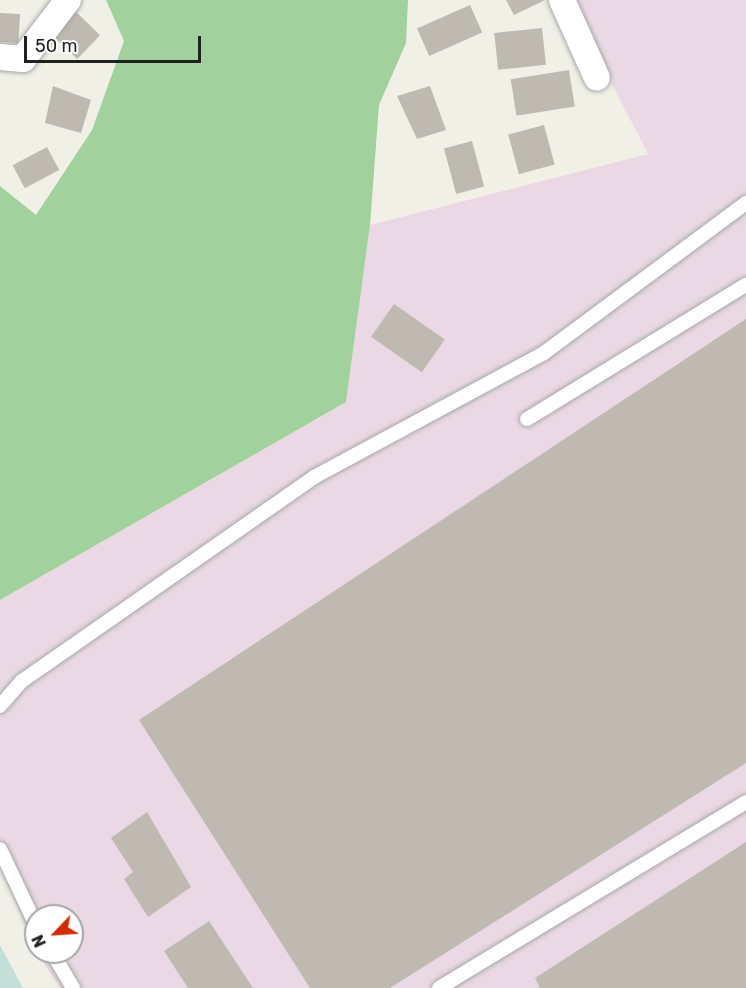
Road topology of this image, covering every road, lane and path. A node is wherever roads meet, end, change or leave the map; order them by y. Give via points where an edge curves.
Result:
1 (68, 0) edge
2 (562, 0) edge
3 (0, 57) edge
4 (597, 78) dead end
5 (746, 203) edge
6 (746, 285) edge
7 (527, 419) dead end
8 (0, 705) edge
9 (746, 802) edge
10 (0, 849) edge
11 (26, 904) edge
12 (59, 964) edge
13 (73, 988) edge
14 (439, 988) edge

1 - 3 street via 23,59
2 - 4 street
5 - 8 lane via 544,353 314,477 22,681
6 - 7 lane
9 - 14 lane
10 - 11 lane
12 - 13 lane

